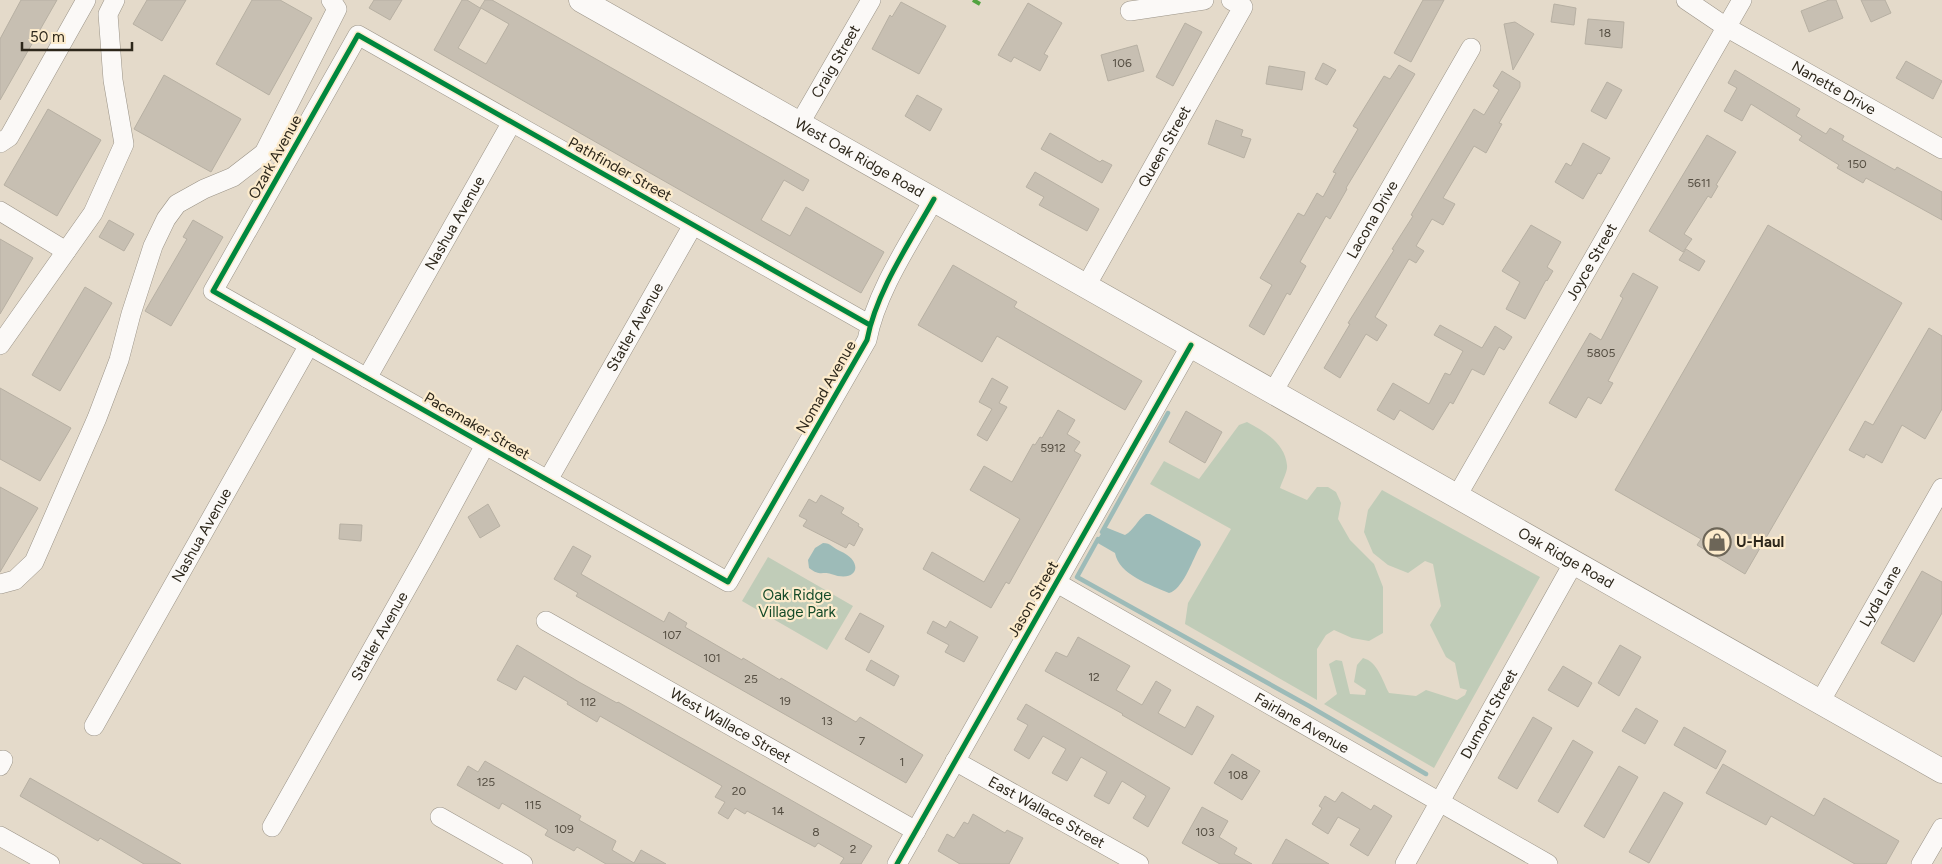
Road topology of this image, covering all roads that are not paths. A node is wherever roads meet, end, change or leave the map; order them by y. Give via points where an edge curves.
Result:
1 (86, 0) edge
2 (115, 0) edge
3 (331, 0) edge
4 (582, 0) edge
5 (871, 0) edge
6 (1204, 0) edge
7 (1686, 0) edge
8 (1742, 0) edge
9 (1237, 3) edge
10 (1130, 11) dead end
11 (1726, 27) junction
12 (358, 35) joint
13 (1471, 48) dead end
14 (512, 122) junction
15 (800, 123) junction
16 (0, 142) edge
17 (1939, 144) edge
18 (934, 199) junction
19 (0, 211) edge
20 (693, 225) junction
21 (66, 251) junction
22 (1086, 286) junction
23 (213, 291) joint
24 (870, 324) junction
25 (0, 345) edge
26 (308, 345) junction
27 (1191, 345) junction
28 (367, 378) junction
29 (1273, 392) junction
30 (485, 445) junction
31 (548, 480) junction
32 (1942, 488) edge
33 (1457, 496) junction
34 (1574, 562) junction
35 (728, 582) joint
36 (1057, 583) junction
37 (0, 584) edge
38 (546, 621) dead end
39 (1820, 702) junction
40 (94, 726) dead end
41 (955, 761) junction
42 (1942, 771) edge
43 (1439, 802) junction
44 (440, 816) dead end
45 (272, 827) dead end
46 (1942, 828) edge
47 (916, 831) junction
48 (0, 836) edge
49 (50, 864) edge
50 (523, 864) edge
51 (897, 864) edge
52 (1139, 864) edge
53 (1405, 864) edge
54 (1548, 864) edge
55 (1921, 864) edge

1 - 16 street via 9,137
2 - 21 street via 108,14 112,80 124,144 93,213
3 - 37 street via 337,9 264,153 233,176 177,204 166,219 153,246 119,360 97,418 34,562 15,580
4 - 15 main road, West Oak Ridge Road
5 - 15 street, Craig Street
6 - 10 street
7 - 11 street, Nanette Drive
8 - 11 street, Joyce Street
9 - 22 street, Queen Street
11 - 17 street, Nanette Drive
11 - 33 street, Joyce Street
12 - 14 street, Pathfinder Street
12 - 23 street, Ozark Avenue
13 - 29 street, Lacona Drive
14 - 20 street, Pathfinder Street
14 - 28 street, Nashua Avenue
15 - 18 main road, West Oak Ridge Road
18 - 22 main road, West Oak Ridge Road
18 - 24 street, Nomad Avenue via 880,297
19 - 21 street
20 - 24 street, Pathfinder Street
20 - 31 street, Statler Avenue
21 - 25 street
22 - 27 main road, West Oak Ridge Road
23 - 26 street, Pacemaker Street
24 - 35 street, Nomad Avenue via 867,340
26 - 28 street, Pacemaker Street
26 - 40 street, Nashua Avenue
27 - 29 main road, Oak Ridge Road
27 - 36 street, Jason Street
28 - 30 street, Pacemaker Street
29 - 33 main road, Oak Ridge Road
30 - 31 street, Pacemaker Street
30 - 45 street, Statler Avenue
31 - 35 street, Pacemaker Street
32 - 39 street, Lyda Lane
33 - 34 main road, Oak Ridge Road
34 - 39 main road, Oak Ridge Road
34 - 43 street, Dumont Street
36 - 41 street, Jason Street
36 - 43 street, Fairlane Avenue
38 - 47 street, West Wallace Street
39 - 42 main road, Oak Ridge Road
41 - 47 street, Jason Street
41 - 52 street, East Wallace Street
43 - 53 street, Dumont Street
43 - 54 street, Fairlane Avenue
44 - 50 street
46 - 55 street
47 - 51 street, Jason Street
48 - 49 street

